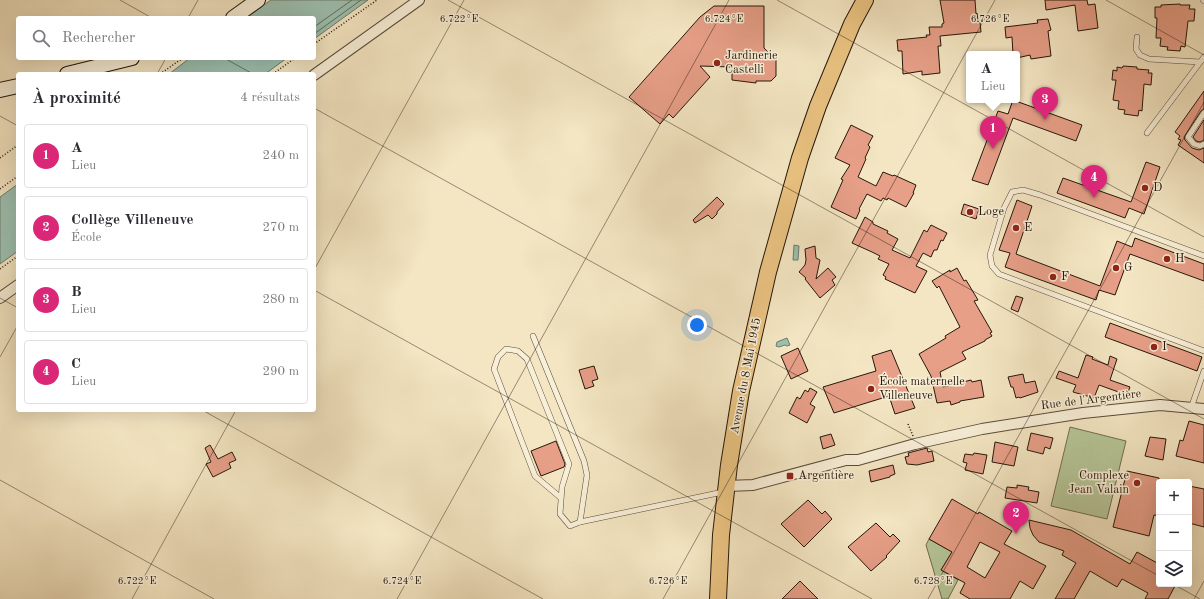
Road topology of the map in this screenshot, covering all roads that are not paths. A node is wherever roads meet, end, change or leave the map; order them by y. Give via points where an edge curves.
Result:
1 (258, 0) edge
2 (420, 0) edge
3 (855, 0) edge
4 (865, 0) edge
5 (236, 16) edge
6 (1137, 37) dead end
7 (1204, 57) edge
8 (124, 60) edge
9 (1200, 62) junction
10 (75, 72) edge
11 (316, 74) edge
12 (16, 86) edge
13 (0, 90) edge
14 (1204, 113) edge
15 (1148, 133) dead end
16 (1204, 144) edge
17 (800, 158) junction
18 (1204, 256) edge
19 (16, 286) edge
20 (0, 298) edge
21 (533, 336) dead end
22 (1204, 351) edge
23 (1204, 371) edge
24 (1191, 408) junction
25 (1204, 409) edge
26 (982, 429) junction
27 (846, 460) junction
28 (726, 489) junction
29 (561, 498) junction
30 (580, 522) junction
31 (718, 599) edge

1 - 5 main road
2 - 11 street
3 - 17 main road, Avenue du 8 Mai 1945 via 844,20 813,99
4 - 17 main road, Avenue du 8 Mai 1945 via 852,24 818,106
6 - 9 lane via 1136,49 1140,55 1149,59
7 - 9 lane
8 - 10 main road
9 - 15 lane
12 - 13 main road
14 - 16 lane via 1188,137 1194,144
17 - 28 main road, Avenue du 8 Mai 1945 via 768,272 741,391
18 - 22 lane via 1040,194 1023,190 1012,192 1004,208 990,255 992,266 999,274
19 - 20 street
21 - 30 lane via 584,461 587,475
23 - 24 lane
24 - 25 street, Rue de l'Argentière
24 - 26 street, Rue de l'Argentière via 1160,405 1138,407
26 - 27 street, Rue de l'Argentière via 858,460
26 - 27 street, Rue de l'Argentière via 958,429 914,438 857,454
27 - 28 street, Rue de l'Argentière via 753,485
28 - 30 lane
28 - 31 main road, Avenue du 8 Mai 1945
29 - 29 lane via 569,464 527,360 518,351 506,349 498,357 494,369 535,476
29 - 30 lane via 560,514 570,526

